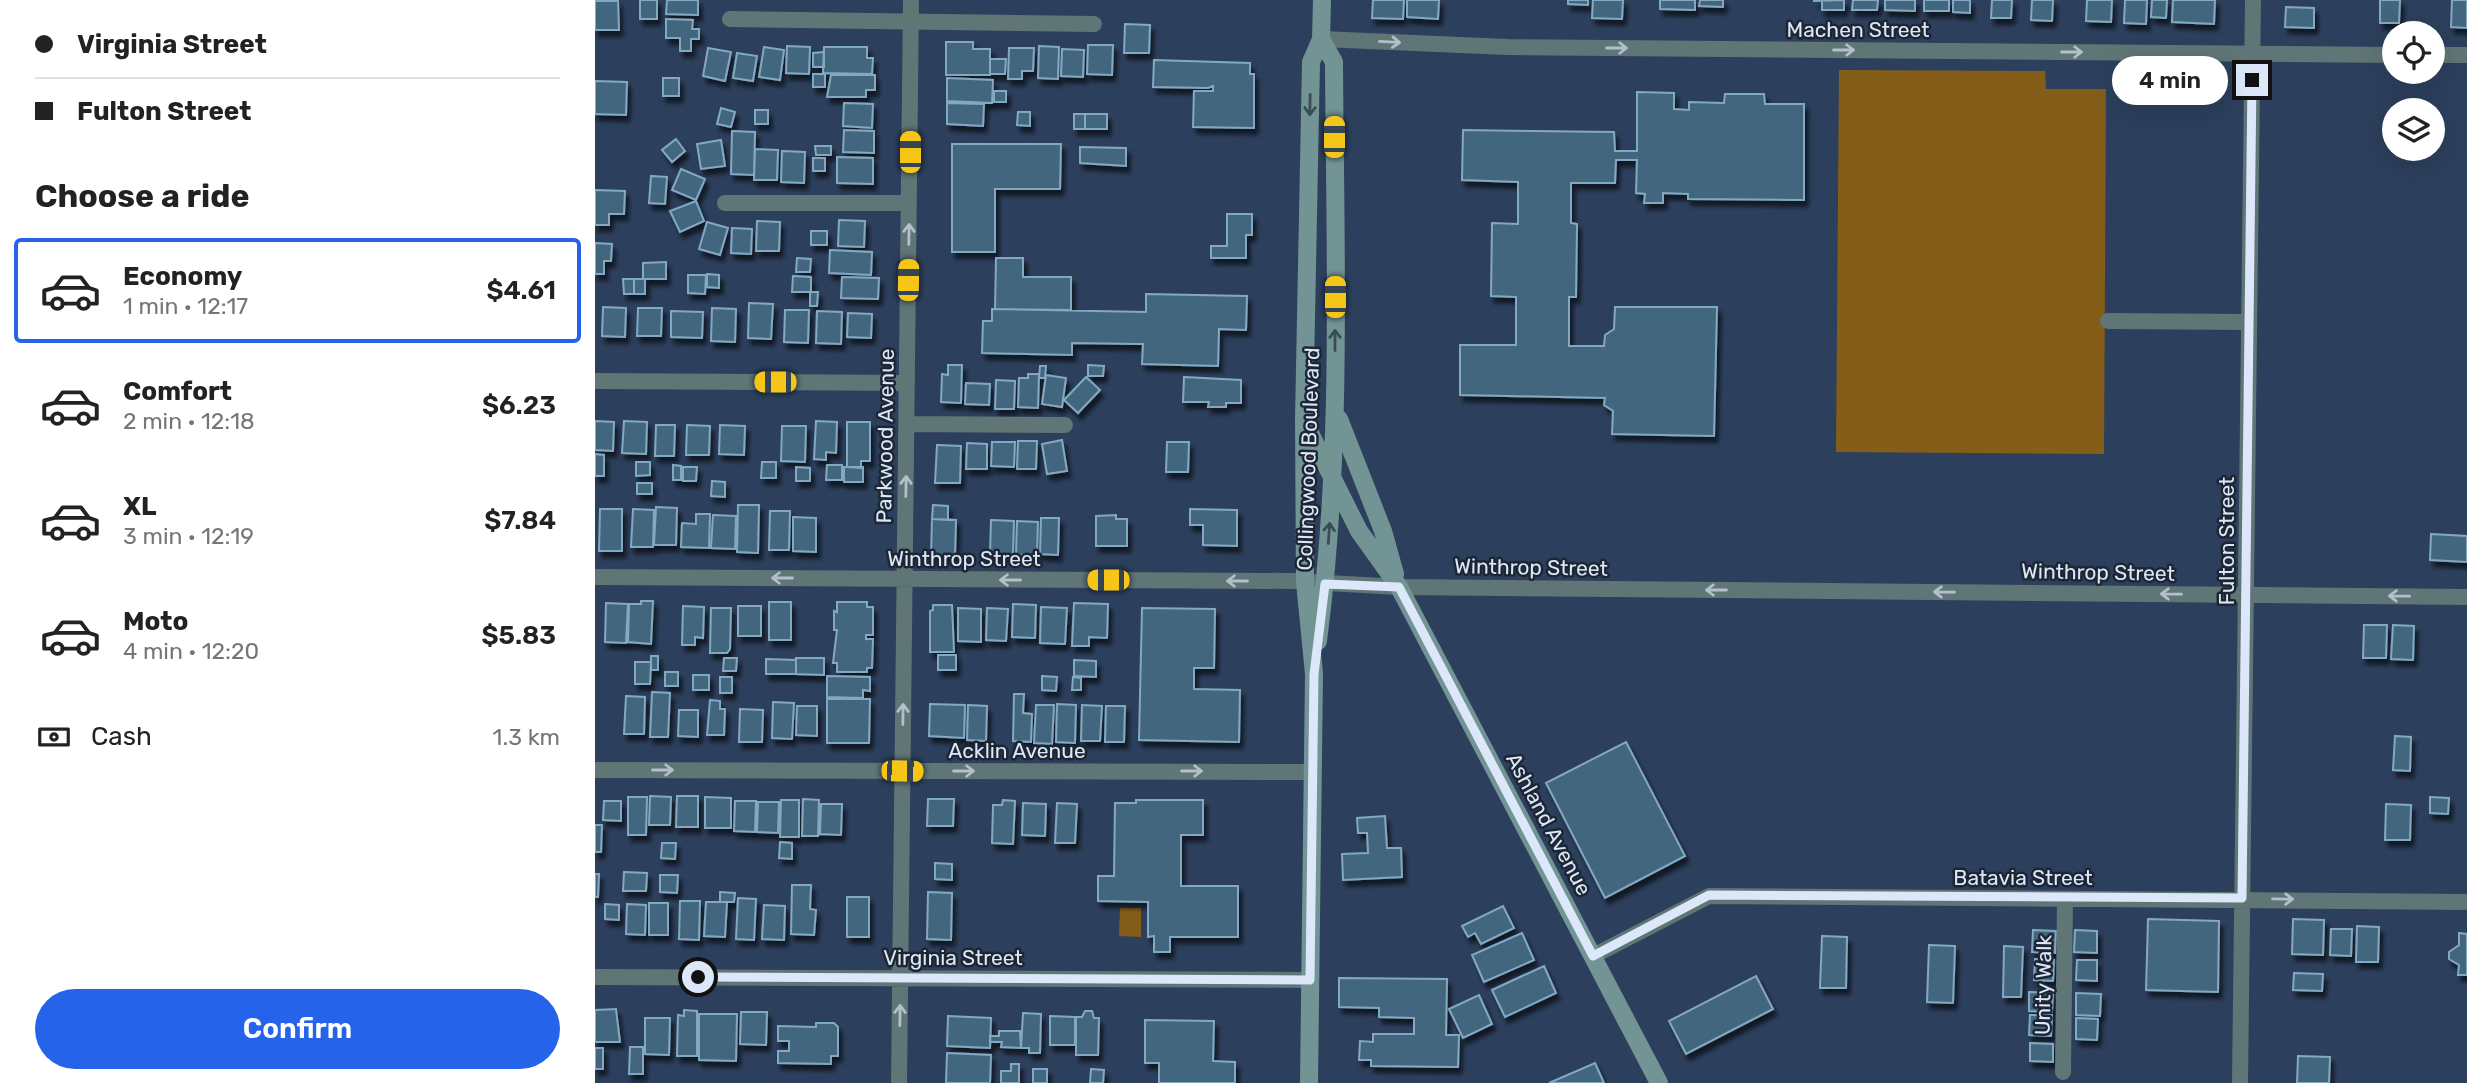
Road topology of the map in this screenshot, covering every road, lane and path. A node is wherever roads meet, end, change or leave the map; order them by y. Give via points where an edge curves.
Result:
1 (911, 0) edge
2 (1322, 0) edge
3 (2253, 0) edge
4 (730, 19) dead end
5 (911, 22) junction
6 (1094, 24) dead end
7 (1321, 39) junction
8 (2252, 54) junction
9 (2382, 55) edge
10 (2445, 55) edge
11 (2467, 55) edge
12 (1309, 201) junction
13 (725, 203) dead end
14 (909, 203) junction
15 (1335, 213) junction
16 (2108, 321) dead end
17 (2248, 323) junction
18 (595, 381) edge
19 (907, 383) junction
20 (1336, 409) junction
21 (1304, 419) junction
22 (907, 424) junction
23 (1065, 425) dead end
24 (1333, 482) junction
25 (595, 577) edge
26 (904, 579) junction
27 (1305, 582) junction
28 (1325, 584) junction
29 (1399, 587) junction
30 (2247, 595) junction
31 (2467, 597) edge
32 (1314, 674) junction
33 (595, 770) edge
34 (902, 771) junction
35 (1313, 772) junction
36 (2242, 898) junction
37 (2065, 899) junction
38 (2467, 902) edge
39 (1593, 956) junction
40 (595, 977) edge
41 (900, 978) junction
42 (1310, 980) junction
43 (2063, 1072) dead end
44 (899, 1083) edge
45 (1309, 1083) edge
46 (1659, 1083) edge
47 (2240, 1083) edge

1 - 5 street, Parkwood Avenue
2 - 7 main road, Collingwood Boulevard
3 - 8 street, Fulton Street
4 - 5 street
5 - 6 street
5 - 14 street, Parkwood Avenue
7 -> 8 street, Machen Street via 1508,47
7 -> 12 main road, Collingwood Boulevard via 1311,62
7 - 15 main road, Collingwood Boulevard via 1334,62
8 - 9 street, Machen Street
8 - 17 street, Fulton Street
10 - 11 street
12 - 15 main road
12 - 21 main road, Collingwood Boulevard
13 - 14 street
19 -> 14 street, Parkwood Avenue
20 -> 15 main road, Collingwood Boulevard
16 - 17 street
17 - 30 street, Fulton Street
18 - 19 street
19 - 22 street, Parkwood Avenue
20 - 24 main road, Collingwood Boulevard
20 - 29 main road, Ashland Avenue via 1383,531
21 - 24 main road, Ashland Avenue
21 - 27 main road, Collingwood Boulevard
22 - 23 street
26 -> 22 street, Parkwood Avenue
28 -> 24 main road, Collingwood Boulevard
24 - 29 main road, Ashland Avenue via 1359,531
26 -> 25 street, Winthrop Street
27 -> 26 street, Winthrop Street
34 -> 26 street, Parkwood Avenue
27 - 28 street, Winthrop Street
27 - 32 main road, Collingwood Boulevard
28 - 29 street, Winthrop Street
28 - 32 main road, Collingwood Boulevard
30 -> 29 street, Winthrop Street
29 - 39 main road, Ashland Avenue
31 -> 30 street, Winthrop Street
30 - 36 street, Fulton Street
32 - 35 main road, Collingwood Boulevard
33 -> 34 street, Acklin Avenue
34 -> 35 street, Acklin Avenue
34 - 41 street, Parkwood Avenue
35 - 42 main road, Collingwood Boulevard
36 - 37 street, Batavia Street
36 -> 38 street, Batavia Street
36 - 47 street, Fulton Street
37 - 39 street, Batavia Street via 1709,895
37 - 43 street, Unity Walk
39 - 46 main road, Ashland Avenue
40 - 41 street, Virginia Street
41 - 42 street, Virginia Street
44 -> 41 street, Parkwood Avenue
42 - 45 main road, Collingwood Boulevard

